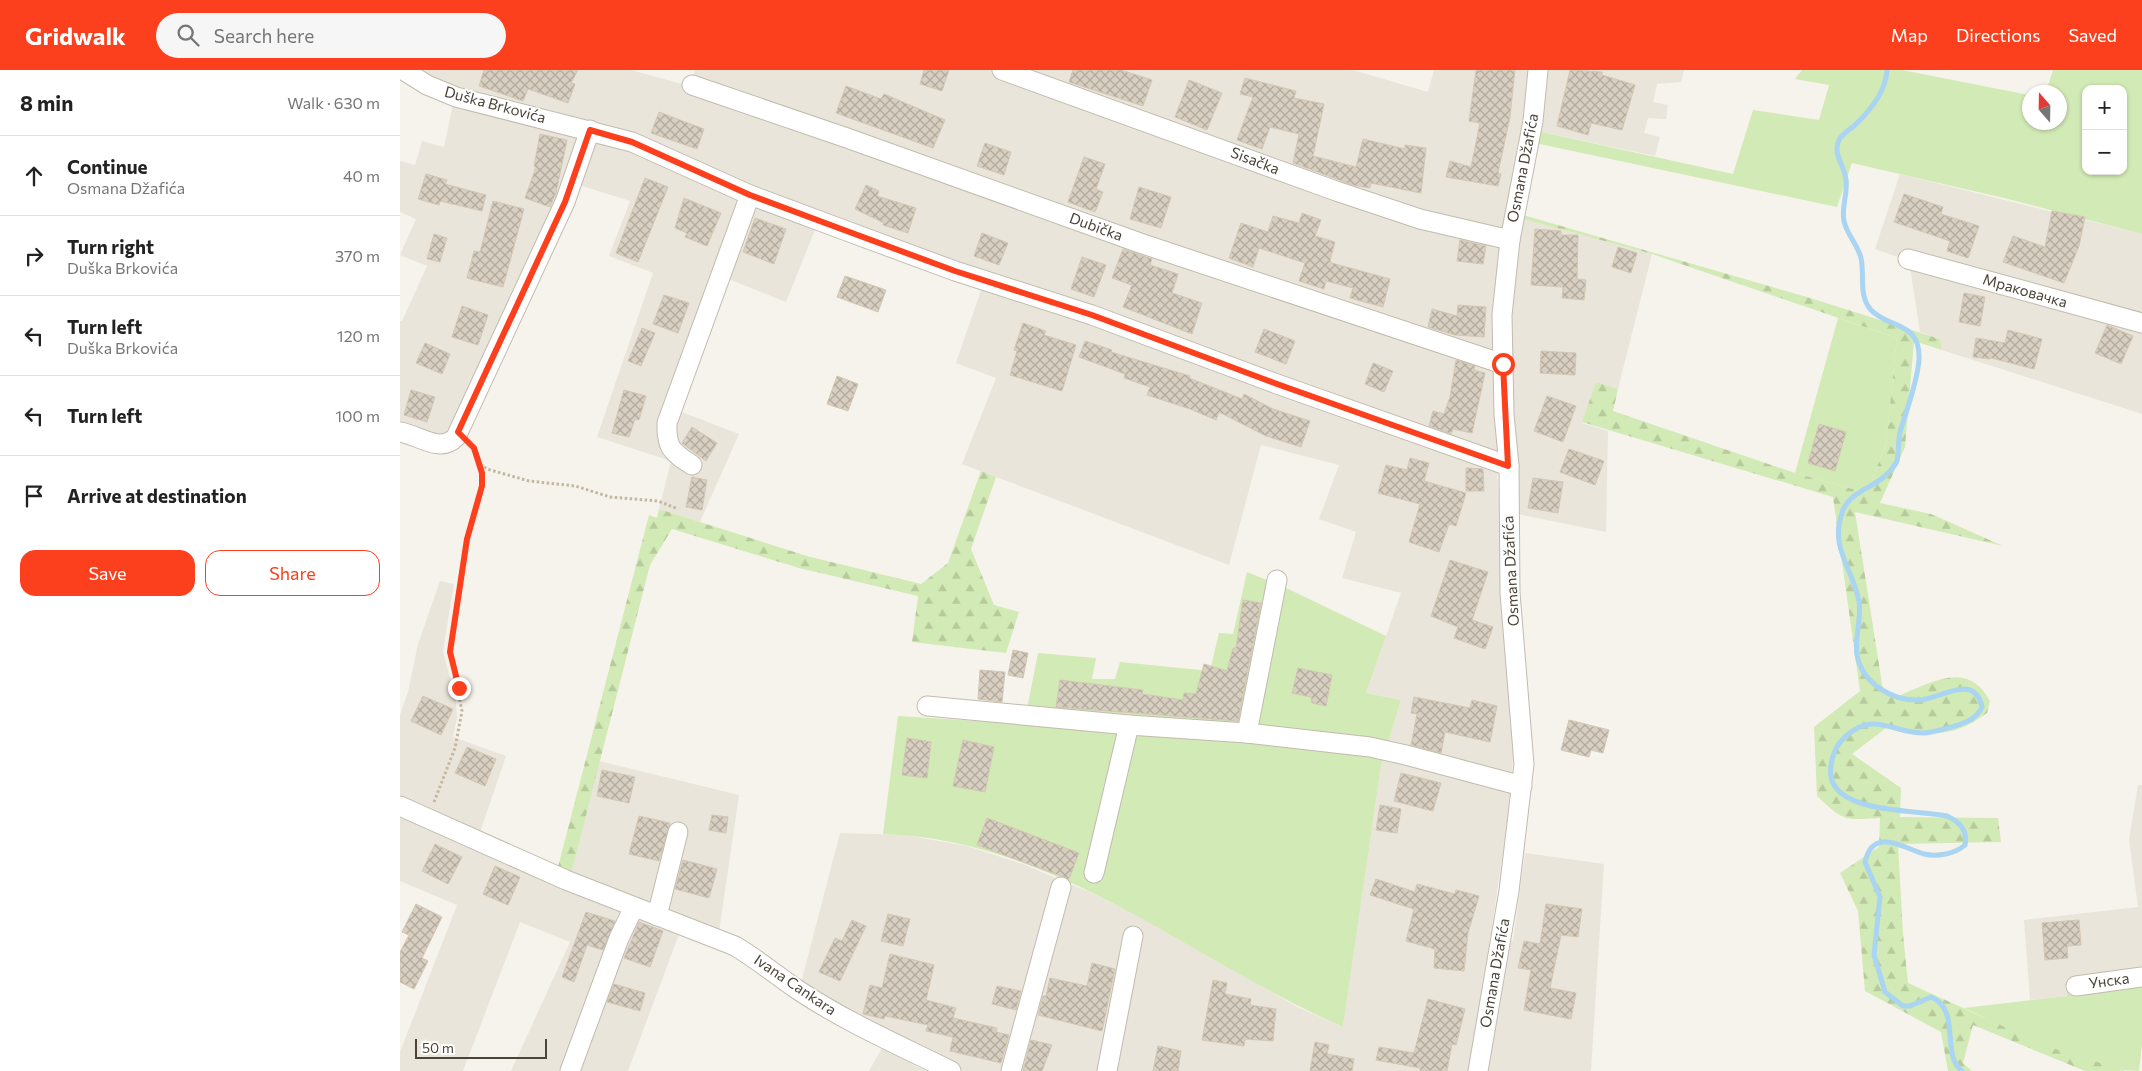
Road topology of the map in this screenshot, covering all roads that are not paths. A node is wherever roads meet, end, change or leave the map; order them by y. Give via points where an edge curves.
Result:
1 (403, 70) edge
2 (1002, 70) edge
3 (1538, 70) edge
4 (692, 85) dead end
5 (590, 130) junction
6 (750, 195) junction
7 (1510, 240) junction
8 (1908, 258) dead end
9 (2142, 323) edge
10 (1503, 364) junction
11 (400, 432) edge
12 (692, 465) dead end
13 (1508, 466) junction
14 (1277, 580) dead end
15 (927, 706) dead end
16 (1129, 726) junction
17 (1246, 733) junction
18 (1522, 786) junction
19 (400, 806) edge
20 (678, 832) dead end
21 (1094, 873) dead end
22 (1061, 887) dead end
23 (634, 907) junction
24 (657, 916) junction
25 (1133, 936) dead end
26 (2142, 976) edge
27 (2076, 986) dead end
28 (570, 1071) edge
29 (951, 1071) edge
30 (1011, 1071) edge
31 (1107, 1071) edge
32 (1478, 1071) edge

1 - 5 street, Duška Brkovića via 456,97
2 - 7 street, Sisačka via 1336,191 1420,218
3 - 7 street, Osmana Džafića via 1533,121
4 - 10 street, Dubička via 1140,243
5 - 6 street, Duška Brkovića via 632,142
5 - 11 street via 565,202 458,433 452,441 439,444
6 - 12 street via 667,423 666,438 671,450
6 - 13 street, Duška Brkovića via 955,271 1092,315
7 - 10 street, Osmana Džafića via 1502,315
8 - 9 street, Мраковачка
10 - 13 street, Osmana Džafića
13 - 18 street, Osmana Džafića via 1510,592 1522,724
14 - 17 street
15 - 16 street
16 - 17 street
16 - 21 street
17 - 18 street via 1370,747
18 - 32 street, Osmana Džafića via 1509,890
19 - 23 street, Ivana Cankara
20 - 24 street
22 - 30 street
23 - 24 street, Ivana Cankara
23 - 28 street via 618,938
24 - 29 street, Ivana Cankara via 735,946 850,1021
25 - 31 street
26 - 27 street, Унска

